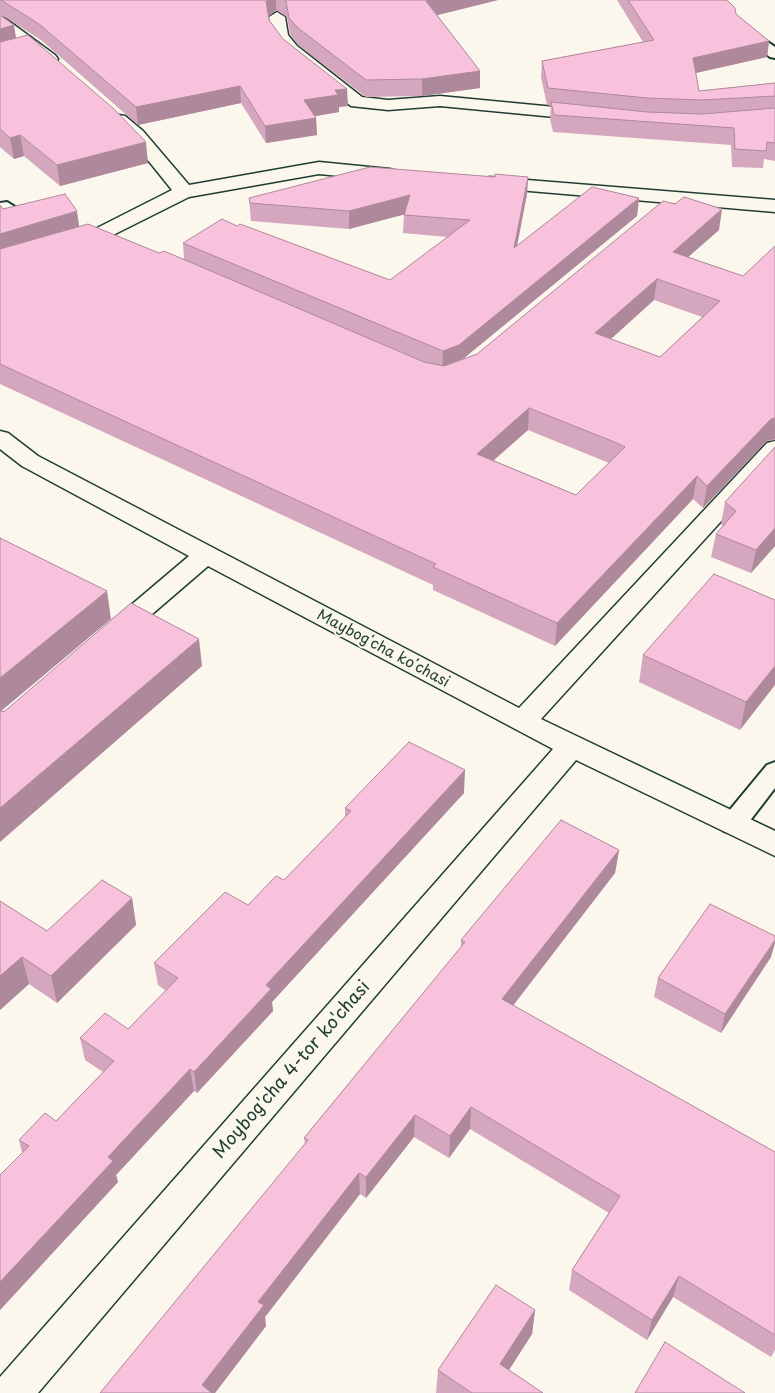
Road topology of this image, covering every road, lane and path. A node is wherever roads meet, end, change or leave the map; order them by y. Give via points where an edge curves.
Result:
1 (276, 17) dead end
2 (0, 22) edge
3 (740, 26) edge
4 (775, 54) edge
5 (62, 70) edge
6 (104, 106) edge
7 (608, 118) edge
8 (407, 176) edge
9 (476, 182) edge
10 (184, 192) junction
11 (672, 200) junction
12 (775, 206) edge
13 (649, 219) edge
14 (100, 234) junction
15 (126, 246) edge
16 (0, 264) edge
17 (0, 438) edge
18 (775, 448) edge
19 (205, 555) junction
20 (91, 652) edge
21 (522, 722) junction
22 (572, 746) junction
23 (775, 771) edge
24 (734, 824) junction
25 (775, 844) edge
26 (12, 1393) edge

1 - 7 street via 280,36 291,50 364,104 440,101
2 - 5 street via 26,49
3 - 4 lane
6 - 10 street via 137,135
8 - 10 street via 319,168
9 - 11 street
10 - 14 street
11 - 12 street
11 - 13 street
14 - 15 street
14 - 16 street
17 - 19 street, Maybogʻcha koʻchasi via 30,461
18 - 21 street
19 - 20 street
19 - 21 street, Maybogʻcha koʻchasi
21 - 22 street, Maybogʻcha koʻchasi
22 - 24 street, Maybogʻcha koʻchasi
22 - 26 street, Moybog'cha 4-tor ko'chasi
23 - 24 lane
24 - 25 street, Maybogʻcha koʻchasi

